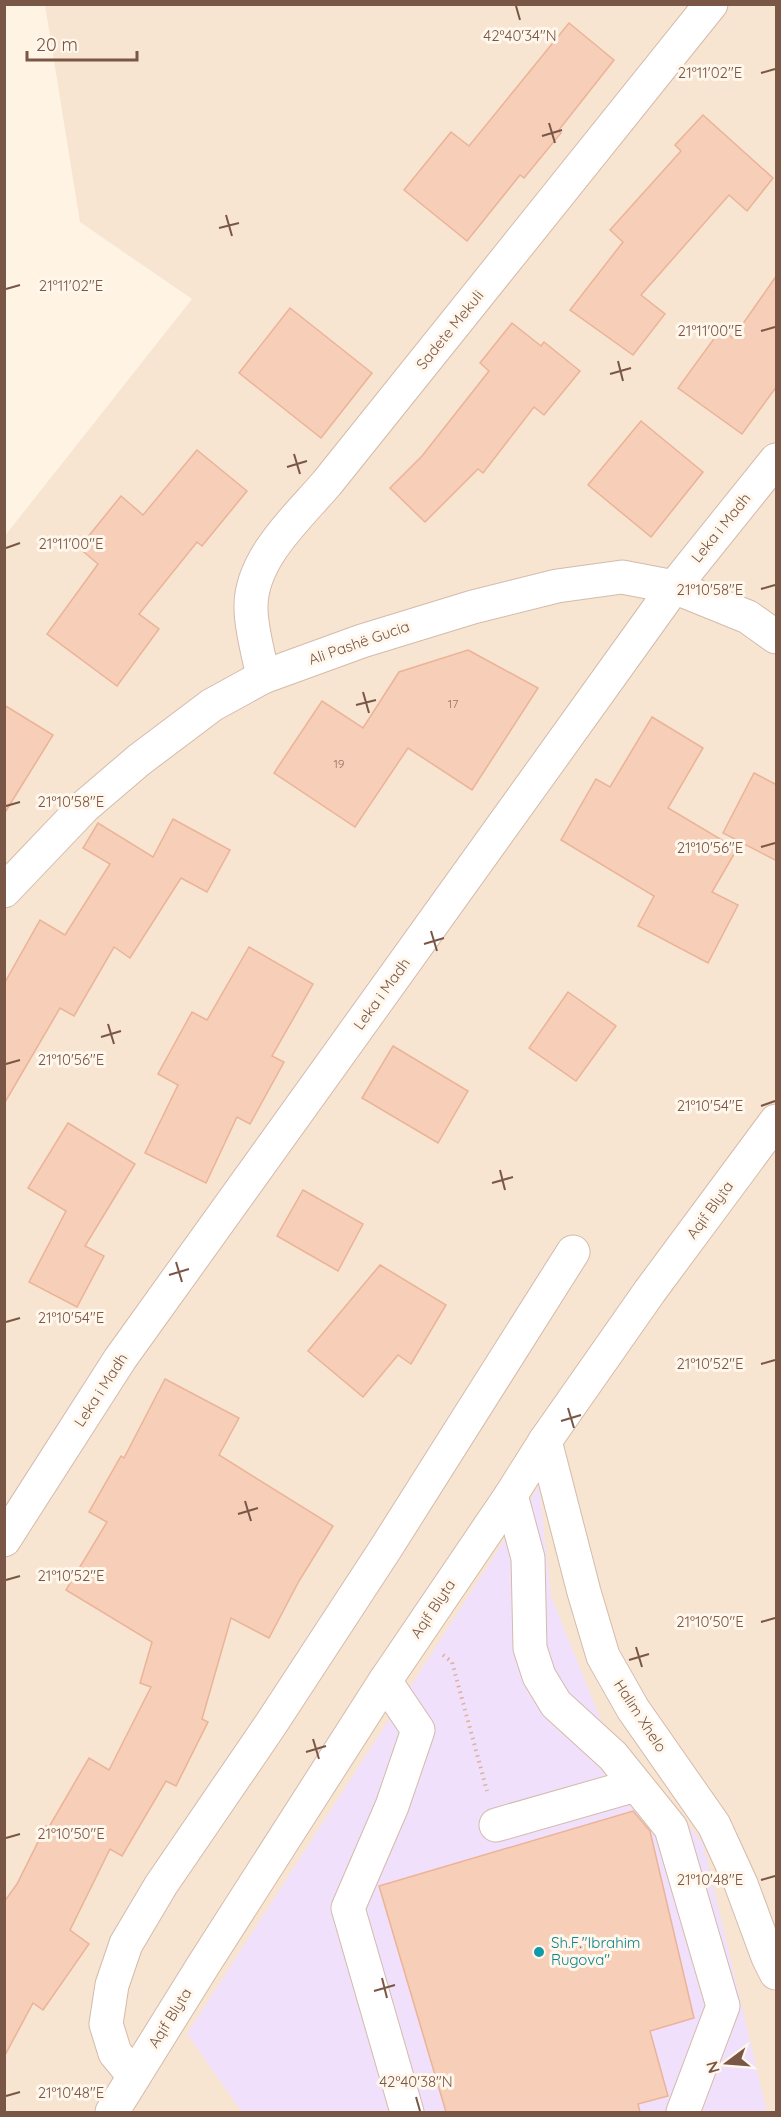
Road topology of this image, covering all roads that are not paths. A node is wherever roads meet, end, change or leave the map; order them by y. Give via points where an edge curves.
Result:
1 (711, 4) edge
2 (777, 460) edge
3 (674, 587) junction
4 (777, 638) edge
5 (263, 677) junction
6 (4, 891) edge
7 (777, 1121) edge
8 (573, 1252) dead end
9 (545, 1441) junction
10 (511, 1495) junction
11 (4, 1540) edge
12 (385, 1681) junction
13 (636, 1785) junction
14 (496, 1825) road end
15 (777, 1973) edge
16 (134, 2076) junction
17 (112, 2112) edge
18 (407, 2112) edge
19 (683, 2112) edge

1 - 5 street, Sadete Mekuli via 273,546 258,574 251,607
2 - 3 street, Leka i Madh
3 - 4 street, Ali Pashë Gucia via 748,617
3 - 5 street, Ali Pashë Gucia via 622,577 557,586 362,641
3 - 11 street, Leka i Madh via 120,1359
5 - 6 street, Ali Pashë Gucia via 212,705 139,760 84,807
7 - 9 street, Aqif Blyta via 650,1291
8 - 16 street via 386,1548 161,1885 126,1944 112,1985 106,2024 115,2052
9 - 10 street, Aqif Blyta
9 - 15 street, Halim Xhelo via 603,1656 633,1709 714,1825
10 - 12 street, Aqif Blyta
10 - 13 street via 528,1558 530,1648 539,1676 556,1704 613,1756
12 - 16 street, Aqif Blyta
12 - 18 street via 418,1730 392,1806 348,1908
13 - 14 street
13 - 19 street via 671,1828 723,2006
16 - 17 street, Aqif Blyta

